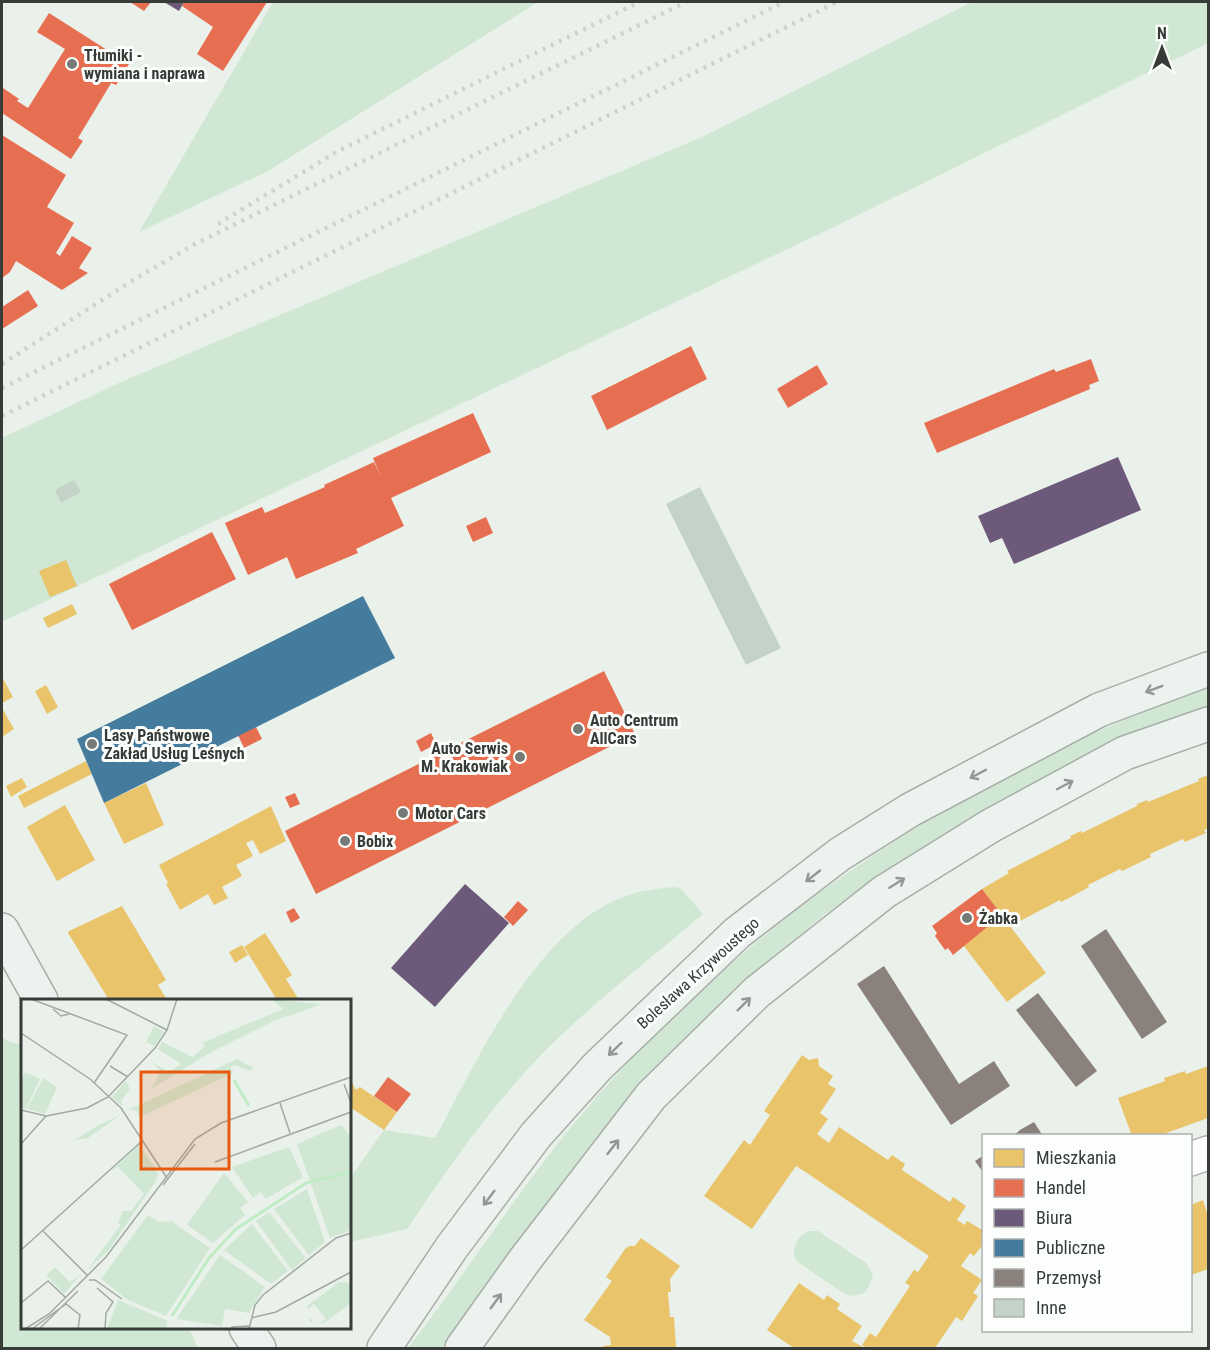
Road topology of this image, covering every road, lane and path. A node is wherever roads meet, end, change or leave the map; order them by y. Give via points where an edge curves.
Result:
1 (1209, 669) edge
2 (1209, 724) edge
3 (7, 952) edge
4 (40, 999) edge
5 (1209, 1153) edge
6 (1192, 1159) edge
7 (247, 1329) edge
8 (259, 1348) edge
9 (384, 1348) edge
10 (462, 1348) edge

1 -> 9 main road, Bolesława Krzywoustego via 1099,710 910,810 840,854 737,933 597,1067 536,1135 452,1247
10 -> 2 main road via 651,1096 757,992 884,892 992,825 1125,753
3 - 4 main road
5 - 6 street
7 - 8 main road

